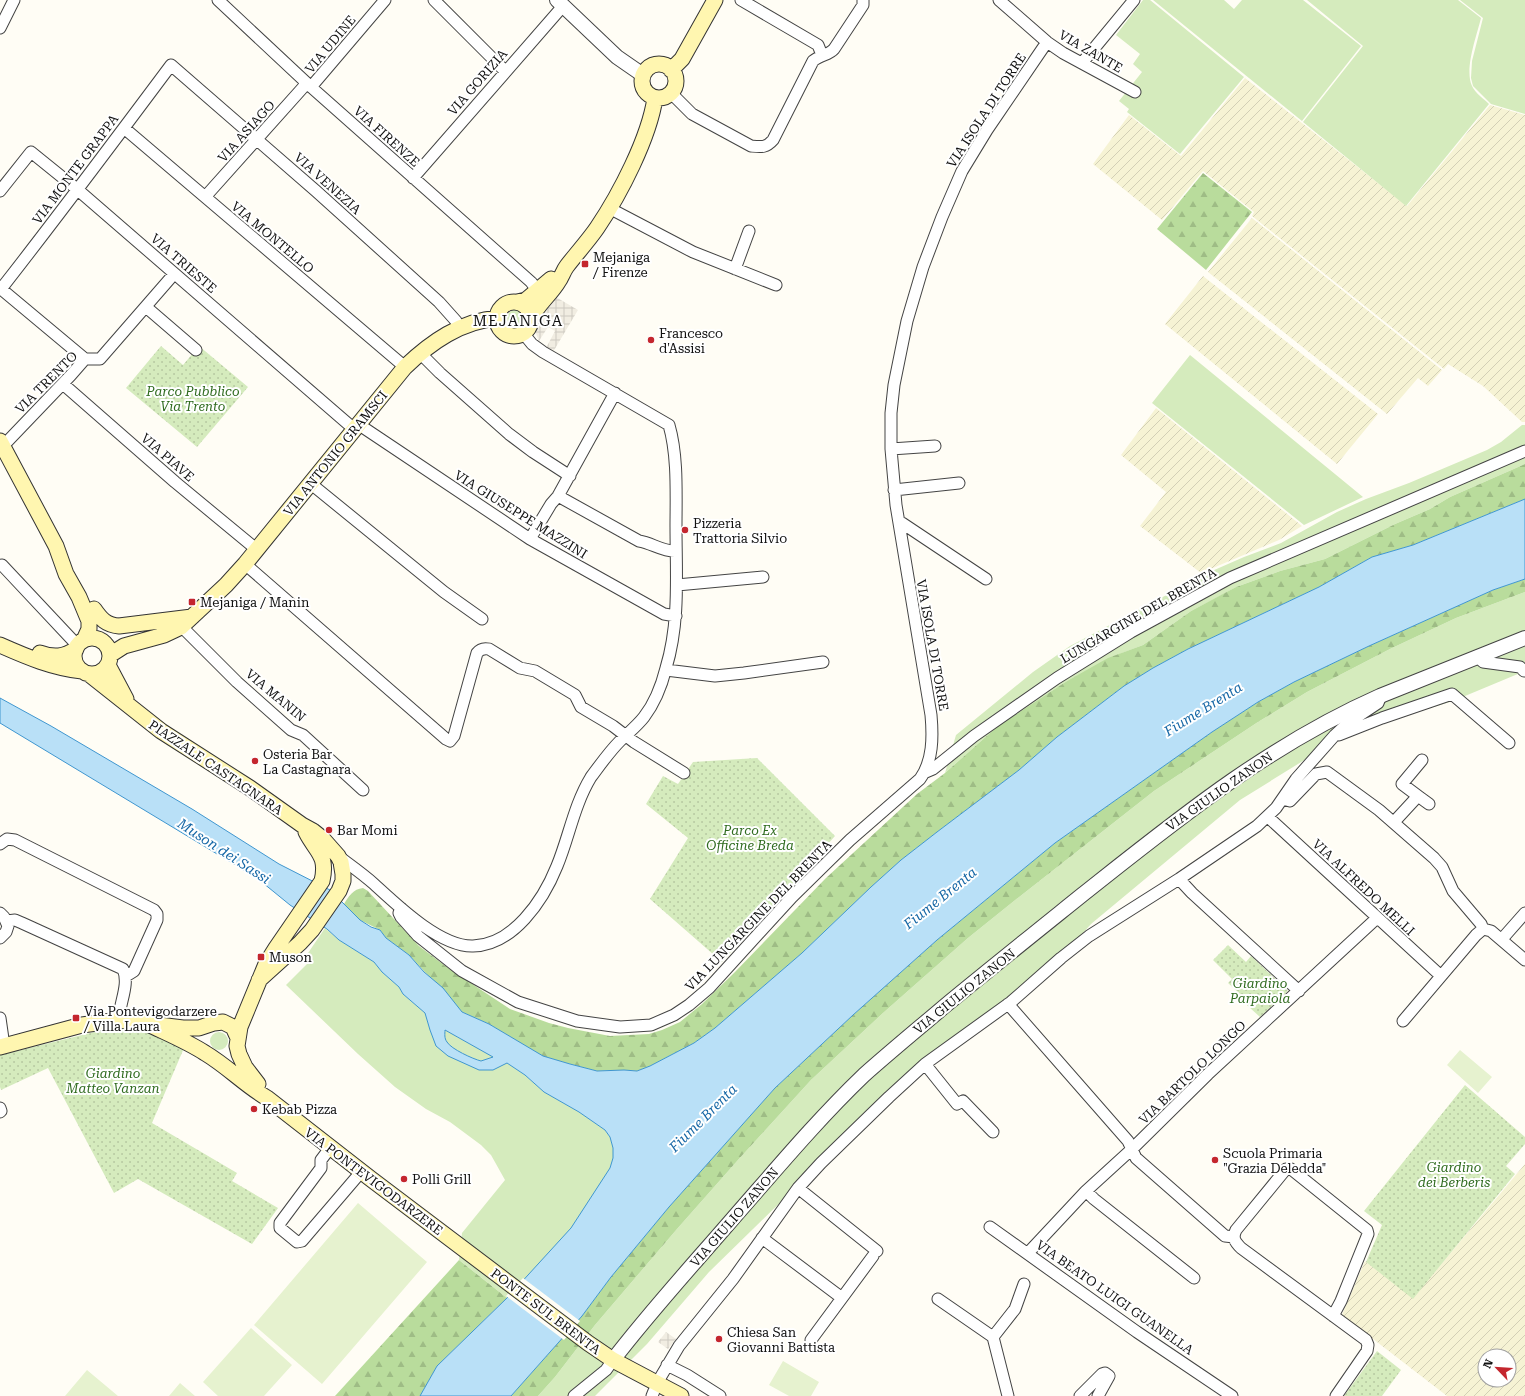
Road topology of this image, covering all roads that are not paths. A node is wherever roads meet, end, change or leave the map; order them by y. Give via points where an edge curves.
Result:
1 (218, 0) edge
2 (385, 0) edge
3 (434, 0) edge
4 (715, 0) edge
5 (742, 0) edge
6 (863, 0) edge
7 (999, 0) edge
8 (1134, 0) edge
9 (560, 3) edge
10 (8, 5) edge
11 (0, 28) edge
12 (1047, 42) junction
13 (822, 55) junction
14 (1082, 63) junction
15 (171, 65) joint
16 (671, 70) junction
17 (505, 71) junction
18 (643, 75) junction
19 (309, 85) junction
20 (1135, 92) dead end
21 (671, 93) junction
22 (655, 98) junction
23 (124, 128) junction
24 (257, 139) junction
25 (413, 178) junction
26 (78, 190) junction
27 (0, 191) edge
28 (205, 197) junction
29 (609, 208) junction
30 (749, 231) dead end
31 (566, 267) junction
32 (735, 268) junction
33 (174, 274) junction
34 (776, 285) dead end
35 (1, 288) edge
36 (538, 291) junction
37 (517, 302) junction
38 (146, 307) junction
39 (498, 318) junction
40 (531, 318) junction
41 (460, 327) junction
42 (523, 333) junction
43 (196, 350) dead end
44 (420, 353) junction
45 (85, 359) junction
46 (405, 367) junction
47 (63, 384) junction
48 (615, 393) junction
49 (356, 427) junction
50 (2, 443) edge
51 (935, 446) dead end
52 (891, 449) junction
53 (1525, 451) edge
54 (570, 476) junction
55 (310, 482) junction
56 (960, 483) dead end
57 (894, 490) junction
58 (558, 496) junction
59 (899, 523) junction
60 (530, 539) junction
61 (56, 546) junction
62 (256, 549) junction
63 (676, 551) junction
64 (245, 564) junction
65 (2, 565) dead end
66 (763, 577) dead end
67 (986, 578) dead end
68 (677, 584) junction
69 (94, 609) junction
70 (676, 616) junction
71 (482, 619) dead end
72 (182, 621) junction
73 (154, 622) junction
74 (0, 635) edge
75 (1525, 638) edge
76 (0, 645) edge
77 (79, 645) junction
78 (106, 651) junction
79 (1477, 656) junction
80 (823, 662) dead end
81 (666, 670) junction
82 (1524, 671) edge
83 (85, 672) junction
84 (1380, 696) junction
85 (131, 707) junction
86 (1335, 735) junction
87 (625, 736) junction
88 (1509, 744) dead end
89 (1422, 760) dead end
90 (926, 772) junction
91 (684, 773) dead end
92 (363, 790) dead end
93 (1418, 796) junction
94 (1283, 799) junction
95 (1429, 804) dead end
96 (882, 812) joint
97 (1268, 817) junction
98 (1394, 822) junction
99 (302, 825) junction
100 (0, 844) edge
101 (338, 856) junction
102 (359, 873) junction
103 (1179, 879) junction
104 (322, 880) joint
105 (341, 886) junction
106 (401, 908) junction
107 (1525, 913) edge
108 (4, 917) edge
109 (1376, 918) junction
110 (1483, 929) junction
111 (0, 938) edge
112 (1502, 940) junction
113 (1525, 960) edge
114 (275, 966) junction
115 (126, 976) junction
116 (1441, 976) junction
117 (259, 980) junction
118 (1299, 991) junction
119 (251, 999) junction
120 (1008, 1004) junction
121 (0, 1018) edge
122 (119, 1020) junction
123 (1403, 1021) dead end
124 (216, 1023) junction
125 (150, 1025) junction
126 (238, 1042) junction
127 (2, 1047) edge
128 (209, 1055) junction
129 (926, 1064) junction
130 (258, 1084) junction
131 (267, 1098) junction
132 (0, 1108) edge
133 (0, 1112) edge
134 (993, 1132) dead end
135 (330, 1148) junction
136 (1132, 1149) junction
137 (362, 1172) junction
138 (798, 1188) junction
139 (1086, 1191) junction
140 (990, 1227) dead end
141 (762, 1238) junction
142 (1234, 1238) junction
143 (1028, 1253) junction
144 (480, 1261) joint
145 (1194, 1278) dead end
146 (1024, 1284) dead end
147 (842, 1298) junction
148 (938, 1299) dead end
149 (1333, 1316) junction
150 (993, 1336) junction
151 (811, 1340) dead end
152 (679, 1346) junction
153 (608, 1357) junction
154 (667, 1365) junction
155 (686, 1375) junction
156 (660, 1378) dead end
157 (1221, 1393) edge
158 (574, 1396) edge
159 (681, 1396) edge
160 (720, 1396) edge
161 (1008, 1396) edge
162 (1080, 1396) edge
163 (1098, 1396) edge
164 (1232, 1396) edge
165 (1336, 1396) edge

1 - 19 street, VIA FIRENZE
2 - 19 street, VIA UDINE
3 - 17 street
4 - 16 main road via 682,59
5 - 13 street via 818,44
6 - 13 street via 863,5 834,49
7 - 12 street, VIA ZANTE
8 - 14 street
9 - 17 street, VIA GORIZIA
9 - 18 street via 617,57
10 - 11 street
12 - 14 street, VIA ZANTE
12 - 52 street, VIA ISOLA DI TORRE via 974,150 942,217 923,267 900,349 891,414
13 - 21 street via 813,61 768,146 751,146 692,114
14 - 20 street, VIA ZANTE
15 - 23 street, VIA MONTE GRAPPA
15 - 24 street, VIA VENEZIA
16 - 18 main road via 664,65 656,64 648,68
16 - 21 main road via 675,84
17 - 25 street, VIA GORIZIA
18 - 22 main road via 644,89
19 - 24 street, VIA ASIAGO
19 - 25 street, VIA FIRENZE
21 - 22 main road
22 - 29 main road via 645,135
23 - 26 street, VIA MONTE GRAPPA
23 - 28 street, VIA MONTELLO
24 - 28 street, VIA ASIAGO
24 - 41 street, VIA VENEZIA via 433,297
25 - 36 street, VIA FIRENZE
26 - 27 street, VIA TRIESTE via 31,152
26 - 33 street, VIA TRIESTE
26 - 35 street, VIA MONTE GRAPPA
28 - 46 street, VIA MONTELLO
29 - 31 main road
29 - 32 street via 692,252
30 - 32 street
31 - 36 main road
31 - 40 main road
32 - 34 street
33 - 38 street, VIA TRENTO
33 - 49 street, VIA TRIESTE
35 - 45 street
36 - 37 main road via 526,300
37 - 39 main road via 504,306
37 - 40 main road via 525,306
38 - 43 street
38 - 45 street, VIA TRENTO via 100,359
39 - 41 main road, VIA ANTONIO GRAMSCI via 484,319
39 - 42 main road via 504,332 513,336
40 - 42 main road via 529,327
41 - 44 main road, VIA ANTONIO GRAMSCI
42 - 48 street via 543,352
44 - 46 main road, VIA ANTONIO GRAMSCI
44 - 54 street via 440,374 509,434
45 - 47 street, VIA TRENTO
46 - 49 main road, VIA ANTONIO GRAMSCI
47 - 50 street, VIA TRENTO
47 - 62 street, VIA PIAVE
48 - 54 street
48 - 63 street via 669,424 677,481
49 - 55 main road, VIA ANTONIO GRAMSCI
49 - 60 street, VIA GIUSEPPE MAZZINI
50 - 61 main road
51 - 52 street
52 - 57 street, VIA ISOLA DI TORRE
53 - 90 street, LUNGARGINE DEL BRENTA via 1230,578 1131,632 1057,678
54 - 58 street
55 - 62 main road, VIA ANTONIO GRAMSCI
55 - 71 street via 444,592
56 - 57 street
57 - 59 street, VIA ISOLA DI TORRE
58 - 60 street
58 - 63 street via 639,541 663,550
59 - 67 street
59 - 90 street, VIA ISOLA DI TORRE via 931,710 931,748
60 - 70 street, VIA GIUSEPPE MAZZINI via 664,614
61 - 69 main road
61 - 77 main road via 89,622 89,629
62 - 64 main road, VIA ANTONIO GRAMSCI
63 - 68 street
64 - 72 main road, VIA ANTONIO GRAMSCI via 226,585
64 - 87 street via 446,740 450,741 454,736 477,653 485,648 523,669 535,671 575,695 581,707
65 - 77 street
66 - 68 street
68 - 70 street
69 - 73 main road via 104,622 110,625
69 - 78 main road, PIAZZALE CASTAGNARA
70 - 81 street
72 - 73 main road
72 - 78 main road, VIA ANTONIO GRAMSCI via 164,635
72 - 92 street, VIA MANIN via 246,690 291,730 303,735
73 - 78 main road
74 - 77 main road via 48,656 57,657 69,653
75 - 79 street, VIA GIULIO ZANON
76 - 83 main road via 45,664
77 - 78 main road via 90,638
77 - 83 main road via 75,661
78 - 83 main road via 100,672
78 - 85 main road, PIAZZALE CASTAGNARA
79 - 82 street via 1483,662 1520,666
79 - 84 street, VIA GIULIO ZANON
80 - 81 street via 715,676
81 - 87 street via 646,713
83 - 85 main road, PIAZZALE CASTAGNARA
84 - 86 street, VIA GIULIO ZANON via 1378,703
84 - 153 street, VIA GIULIO ZANON via 1282,748 1188,810 902,1042 830,1110 672,1289
85 - 99 main road, PIAZZALE CASTAGNARA via 161,731
86 - 88 street via 1452,694
86 - 94 street, VIA GIULIO ZANON via 1296,779
87 - 91 street
87 - 106 street via 591,777 582,794 557,866 544,891 521,924 508,935 490,944 454,944
89 - 93 street via 1402,784
90 - 96 street, LUNGARGINE DEL BRENTA
93 - 95 street
93 - 98 street
94 - 97 street, VIA GIULIO ZANON
94 - 98 street via 1290,801 1316,774 1327,772
96 - 106 street, VIA LUNGARGINE DEL BRENTA via 792,897 710,988 674,1015 651,1024 620,1027 577,1021 518,1002 462,970 418,936 401,918
97 - 103 street, VIA GIULIO ZANON
97 - 109 street, VIA ALFREDO MELLI
98 - 110 street via 1434,858 1453,891
99 - 101 main road, PIAZZALE CASTAGNARA via 323,839
99 - 104 main road, PIAZZALE CASTAGNARA via 322,858
100 - 115 street via 8,839 15,840 154,910 157,920 134,971
101 - 102 street
101 - 105 main road, PIAZZALE CASTAGNARA via 342,868
102 - 105 street via 346,876
102 - 106 street
103 - 118 street
103 - 120 street, VIA GIULIO ZANON via 1089,936
104 - 117 main road, VIA PONTEVIGODARZERE via 273,952
105 - 114 main road, VIA PONTEVIGODARZERE via 312,930
107 - 112 street
108 - 111 street via 8,926
108 - 115 street via 123,969
109 - 116 street, VIA ALFREDO MELLI
109 - 118 street, VIA BARTOLO LONGO
110 - 112 street via 1491,931
110 - 116 street
112 - 113 street
114 - 117 main road, VIA PONTEVIGODARZERE
114 - 130 main road via 263,986 249,1022 248,1053
115 - 122 street
116 - 123 street
117 - 119 main road, VIA PONTEVIGODARZERE
118 - 136 street, VIA BARTOLO LONGO via 1208,1074
119 - 124 main road, VIA PONTEVIGODARZERE via 229,1019
119 - 126 main road, VIA PONTEVIGODARZERE via 240,1027
120 - 129 street, VIA GIULIO ZANON
120 - 136 street via 1118,1128
121 - 127 street
122 - 125 main road, VIA PONTEVIGODARZERE
122 - 127 main road, VIA PONTEVIGODARZERE via 82,1025
124 - 125 main road, VIA PONTEVIGODARZERE via 199,1028
124 - 126 main road via 233,1027
124 - 128 main road, VIA PONTEVIGODARZERE via 203,1033 202,1044
125 - 128 main road, VIA PONTEVIGODARZERE
126 - 128 main road via 230,1056 224,1058
126 - 130 main road via 239,1054 245,1068
128 - 131 main road, VIA PONTEVIGODARZERE
129 - 134 street via 957,1104 963,1101
129 - 138 street, VIA GIULIO ZANON
130 - 131 main road
131 - 135 main road, VIA PONTEVIGODARZERE
132 - 133 street
135 - 137 main road, VIA PONTEVIGODARZERE
135 - 137 street via 321,1160 321,1168 280,1223 280,1228 293,1239 302,1241
136 - 139 street, VIA BARTOLO LONGO
136 - 142 street via 1136,1158 1190,1206 1225,1236
137 - 144 main road, VIA PONTEVIGODARZERE
138 - 141 street, VIA GIULIO ZANON
138 - 147 street via 875,1254
139 - 143 street, VIA BARTOLO LONGO
139 - 145 street
140 - 143 street, VIA BEATO LUIGI GUANELLA
141 - 147 street
141 - 152 street, VIA GIULIO ZANON
142 - 149 street via 1240,1248
142 - 149 street via 1236,1230 1286,1169 1300,1176 1367,1230 1368,1234
143 - 157 street, VIA BEATO LUIGI GUANELLA
144 - 153 main road, PONTE SUL BRENTA
146 - 150 street via 1015,1309
147 - 151 street
148 - 150 street
149 - 165 street via 1366,1340 1368,1345
150 - 161 street
152 - 154 street, VIA GIULIO ZANON
152 - 155 street via 678,1358
153 - 158 street via 606,1370
153 - 159 main road
154 - 155 street
154 - 156 street, VIA GIULIO ZANON
155 - 160 street
157 - 164 street, VIA BEATO LUIGI GUANELLA
162 - 163 street via 1105,1373 1109,1376 1108,1380

